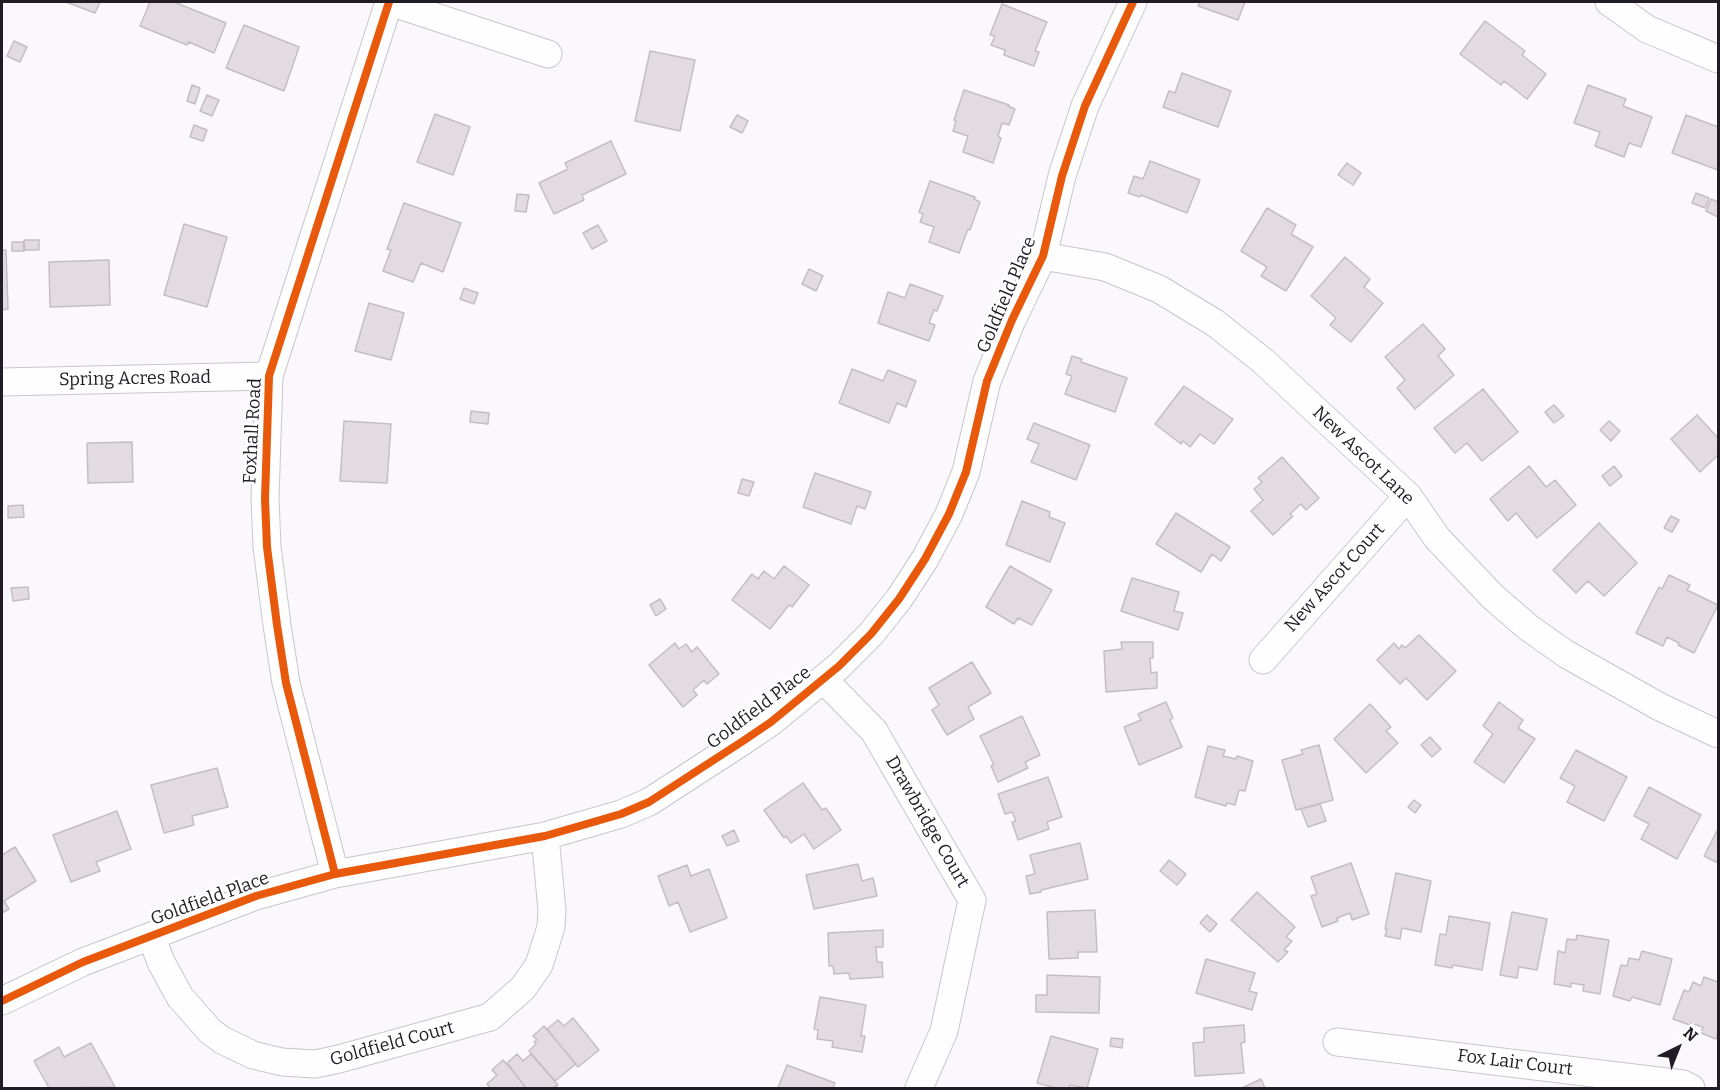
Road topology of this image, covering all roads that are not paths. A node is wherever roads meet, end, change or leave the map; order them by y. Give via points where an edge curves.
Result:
1 (390, 2) edge
2 (1133, 2) edge
3 (1609, 2) edge
4 (548, 54) dead end
5 (1719, 59) edge
6 (1043, 256) junction
7 (269, 376) junction
8 (2, 382) edge
9 (1408, 496) junction
10 (1263, 660) dead end
11 (823, 679) junction
12 (1719, 734) edge
13 (545, 836) junction
14 (335, 874) junction
15 (151, 936) junction
16 (2, 1001) edge
17 (1337, 1042) dead end
18 (919, 1089) edge
19 (1690, 1089) edge

1 - 4 street
1 - 7 street, Foxhall Road
2 - 6 street, Goldfield Place via 1085,106 1062,176
3 - 5 street via 1647,29
6 - 9 street, New Ascot Lane via 1105,267 1159,289 1215,323 1263,361
6 - 11 street, Goldfield Place via 987,381 966,472 949,514 900,599 871,634
7 - 8 street, Spring Acres Road
7 - 14 street, Foxhall Road via 265,499 274,603 286,683
9 - 10 street, New Ascot Court
9 - 12 street, New Ascot Lane via 1437,538 1493,597 1529,628 1566,654 1660,707
11 - 13 street, Goldfield Place via 743,741 649,802
11 - 18 street, Drawbridge Court via 874,731 972,900 944,1032
13 - 14 street, Goldfield Place
13 - 15 street, Goldfield Court via 551,927 539,965 523,988 490,1017 339,1059 315,1064 282,1062 253,1055 222,1040 180,997
14 - 15 street, Goldfield Place via 256,896
15 - 16 street, Goldfield Place via 83,962
17 - 19 street, Fox Lair Court via 1683,1084

